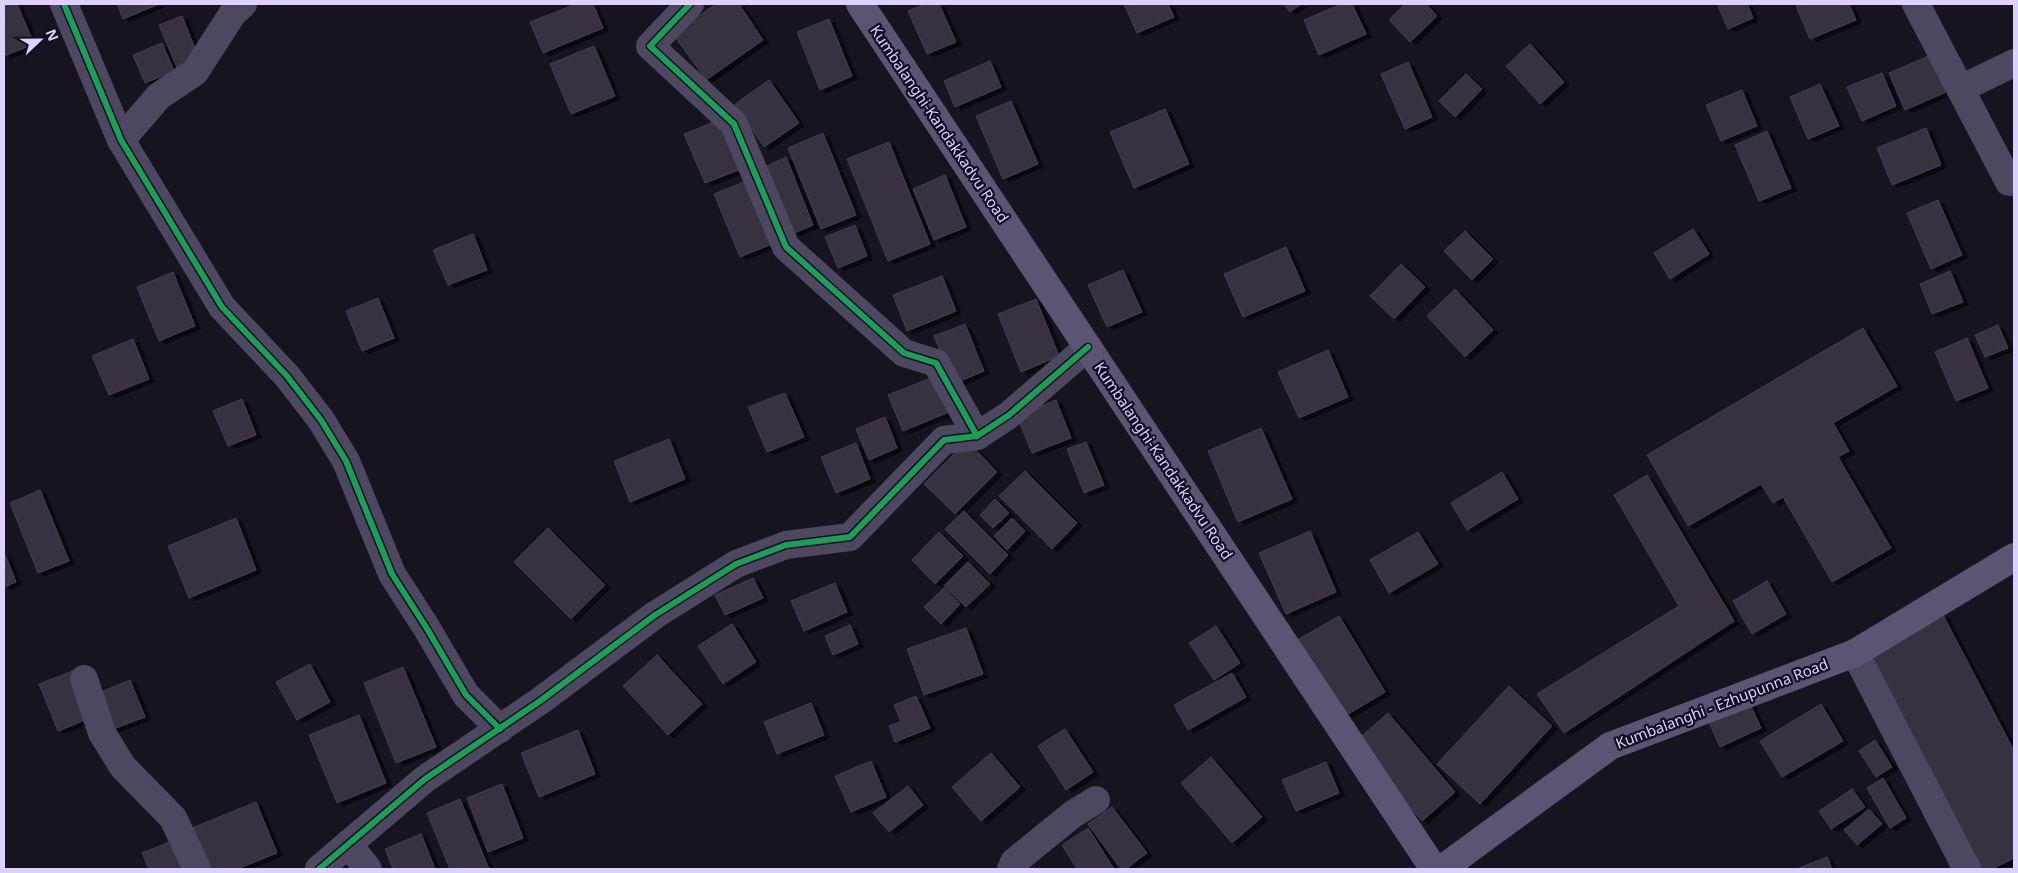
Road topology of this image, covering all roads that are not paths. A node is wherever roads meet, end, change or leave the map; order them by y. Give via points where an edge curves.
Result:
1 (64, 4) edge
2 (243, 4) edge
3 (690, 4) edge
4 (860, 4) edge
5 (1916, 4) edge
6 (2014, 63) edge
7 (1960, 89) junction
8 (121, 140) junction
9 (2014, 177) edge
10 (1088, 347) junction
11 (977, 436) junction
12 (2014, 557) edge
13 (1855, 653) junction
14 (84, 678) dead end
15 (500, 729) junction
16 (1096, 800) dead end
17 (348, 844) junction
18 (197, 869) edge
19 (319, 869) edge
20 (368, 869) edge
21 (1011, 869) edge
22 (1434, 869) edge
23 (1442, 869) edge
24 (1968, 869) edge

1 - 8 street
2 - 8 street via 195,72 159,96
3 - 11 street via 650,46 734,124 786,247 904,353 936,363
4 - 10 main road, Kumbalanghi-Kandakkadvu Road
5 - 7 street
6 - 7 street
7 - 9 street via 2009,182
8 - 15 street via 222,307 287,376 321,420 346,461 392,574 466,695
10 - 11 street via 1008,415
10 - 22 main road, Kumbalanghi-Kandakkadvu Road
11 - 15 street via 944,440 850,537 786,546 736,564 654,615
12 - 13 main road, Kumbalanghi - Ezhupunna Road
13 - 23 main road, Kumbalanghi - Ezhupunna Road via 1610,746
13 - 24 street
14 - 18 street via 102,733 123,767 173,818
15 - 17 street via 425,779
16 - 21 street via 1072,814 1014,862
17 - 19 street
17 - 20 street

